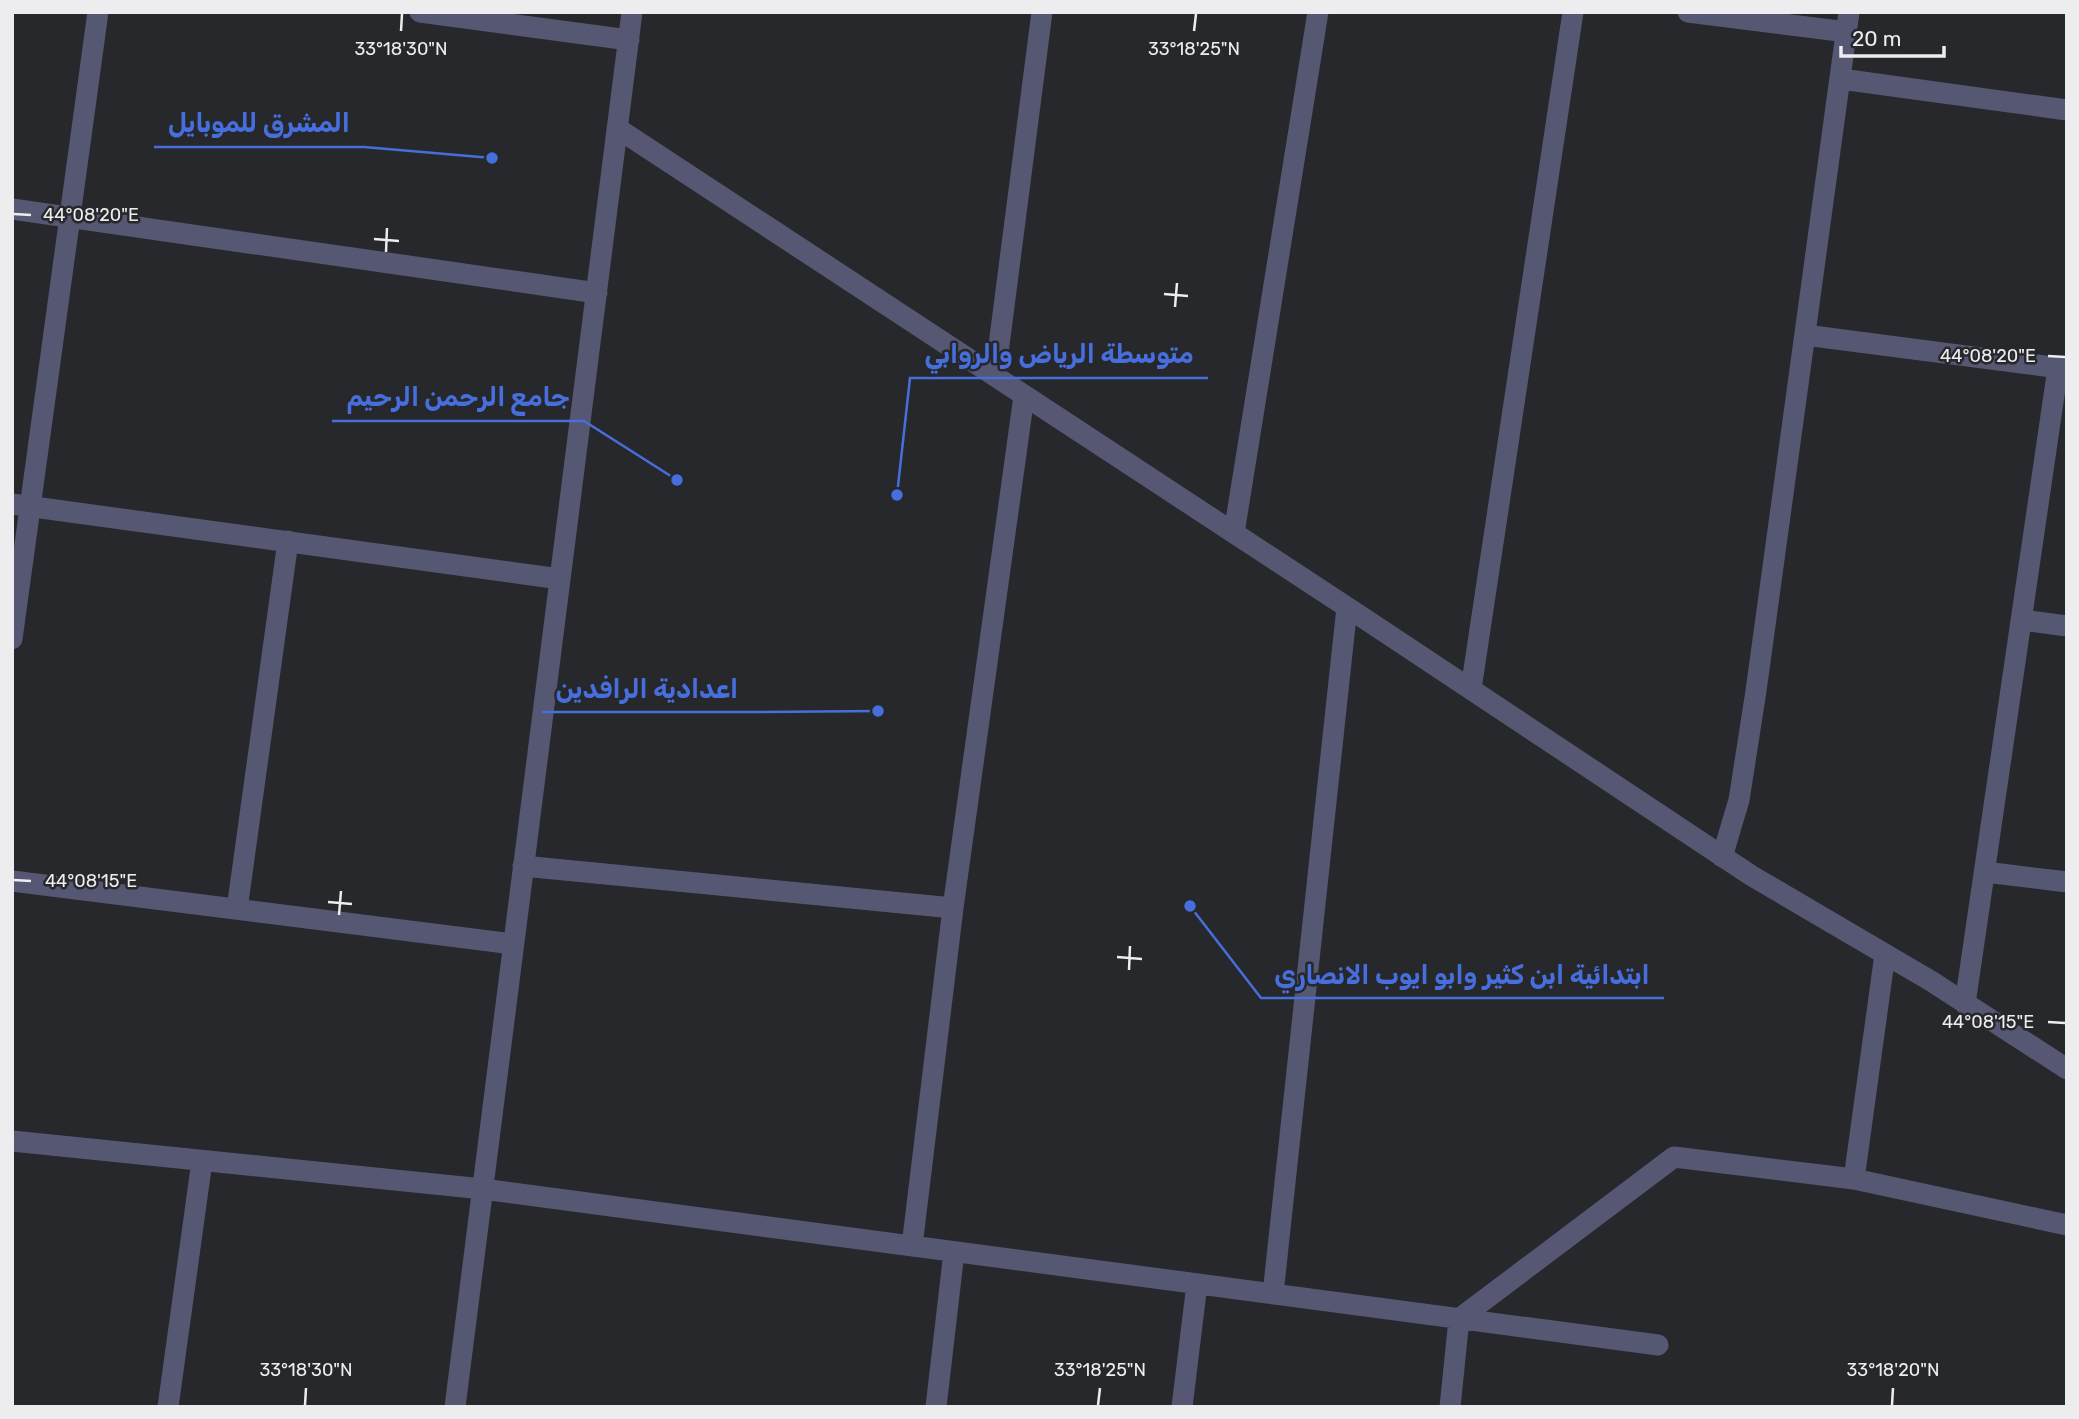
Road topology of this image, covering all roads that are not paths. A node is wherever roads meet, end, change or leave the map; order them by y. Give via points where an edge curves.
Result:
1 (98, 12) edge
2 (420, 12) edge
3 (632, 12) edge
4 (1042, 12) edge
5 (1318, 12) edge
6 (1573, 12) edge
7 (1688, 12) edge
8 (1848, 22) edge
9 (629, 40) junction
10 (1841, 79) junction
11 (2067, 110) edge
12 (617, 128) junction
13 (12, 209) edge
14 (70, 218) junction
15 (597, 293) junction
16 (1805, 335) junction
17 (2062, 368) edge
18 (995, 376) junction
19 (1024, 396) junction
20 (21, 505) edge
21 (1234, 533) junction
22 (288, 541) junction
23 (560, 579) junction
24 (1347, 607) junction
25 (2021, 620) junction
26 (2067, 626) edge
27 (12, 639) edge
28 (1471, 689) junction
29 (1722, 857) junction
30 (523, 866) junction
31 (1984, 872) junction
32 (12, 881) edge
33 (2067, 882) edge
34 (953, 908) junction
35 (237, 909) junction
36 (513, 944) junction
37 (1885, 954) junction
38 (1965, 1004) junction
39 (2067, 1069) edge
40 (12, 1142) edge
41 (202, 1161) junction
42 (1854, 1179) junction
43 (483, 1189) junction
44 (2067, 1225) edge
45 (912, 1246) junction
46 (954, 1252) junction
47 (1197, 1284) junction
48 (1273, 1294) junction
49 (1459, 1319) junction
50 (1658, 1345) dead end
51 (168, 1407) edge
52 (455, 1407) edge
53 (936, 1407) edge
54 (1182, 1407) edge
55 (1450, 1407) edge

1 - 14 street
2 - 9 street
3 - 9 street
4 - 18 street
5 - 21 street
6 - 28 street
7 - 8 street
8 - 10 street
9 - 12 street
10 - 11 street
10 - 16 street
12 - 15 street
12 - 18 street
13 - 14 street
14 - 15 street
14 - 20 street
15 - 23 street
16 - 17 street
16 - 29 street via 1739,800
17 - 25 street
18 - 19 street
19 - 21 street
19 - 34 street
20 - 22 street
20 - 27 street
21 - 24 street
22 - 23 street
22 - 35 street
23 - 30 street
24 - 28 street
24 - 48 street
25 - 26 street
25 - 31 street
28 - 29 street
29 - 37 street
30 - 34 street
30 - 36 street
31 - 33 street
31 - 38 street
32 - 35 street
34 - 45 street
35 - 36 street
36 - 43 street
37 - 38 street
37 - 42 street
38 - 39 street
40 - 41 street
41 - 43 street
41 - 51 street
42 - 44 street
42 - 49 street via 1674,1157
43 - 45 street
43 - 52 street
45 - 46 street
46 - 47 street
46 - 53 street
47 - 48 street
47 - 54 street
48 - 49 street
49 - 50 street
49 - 55 street

